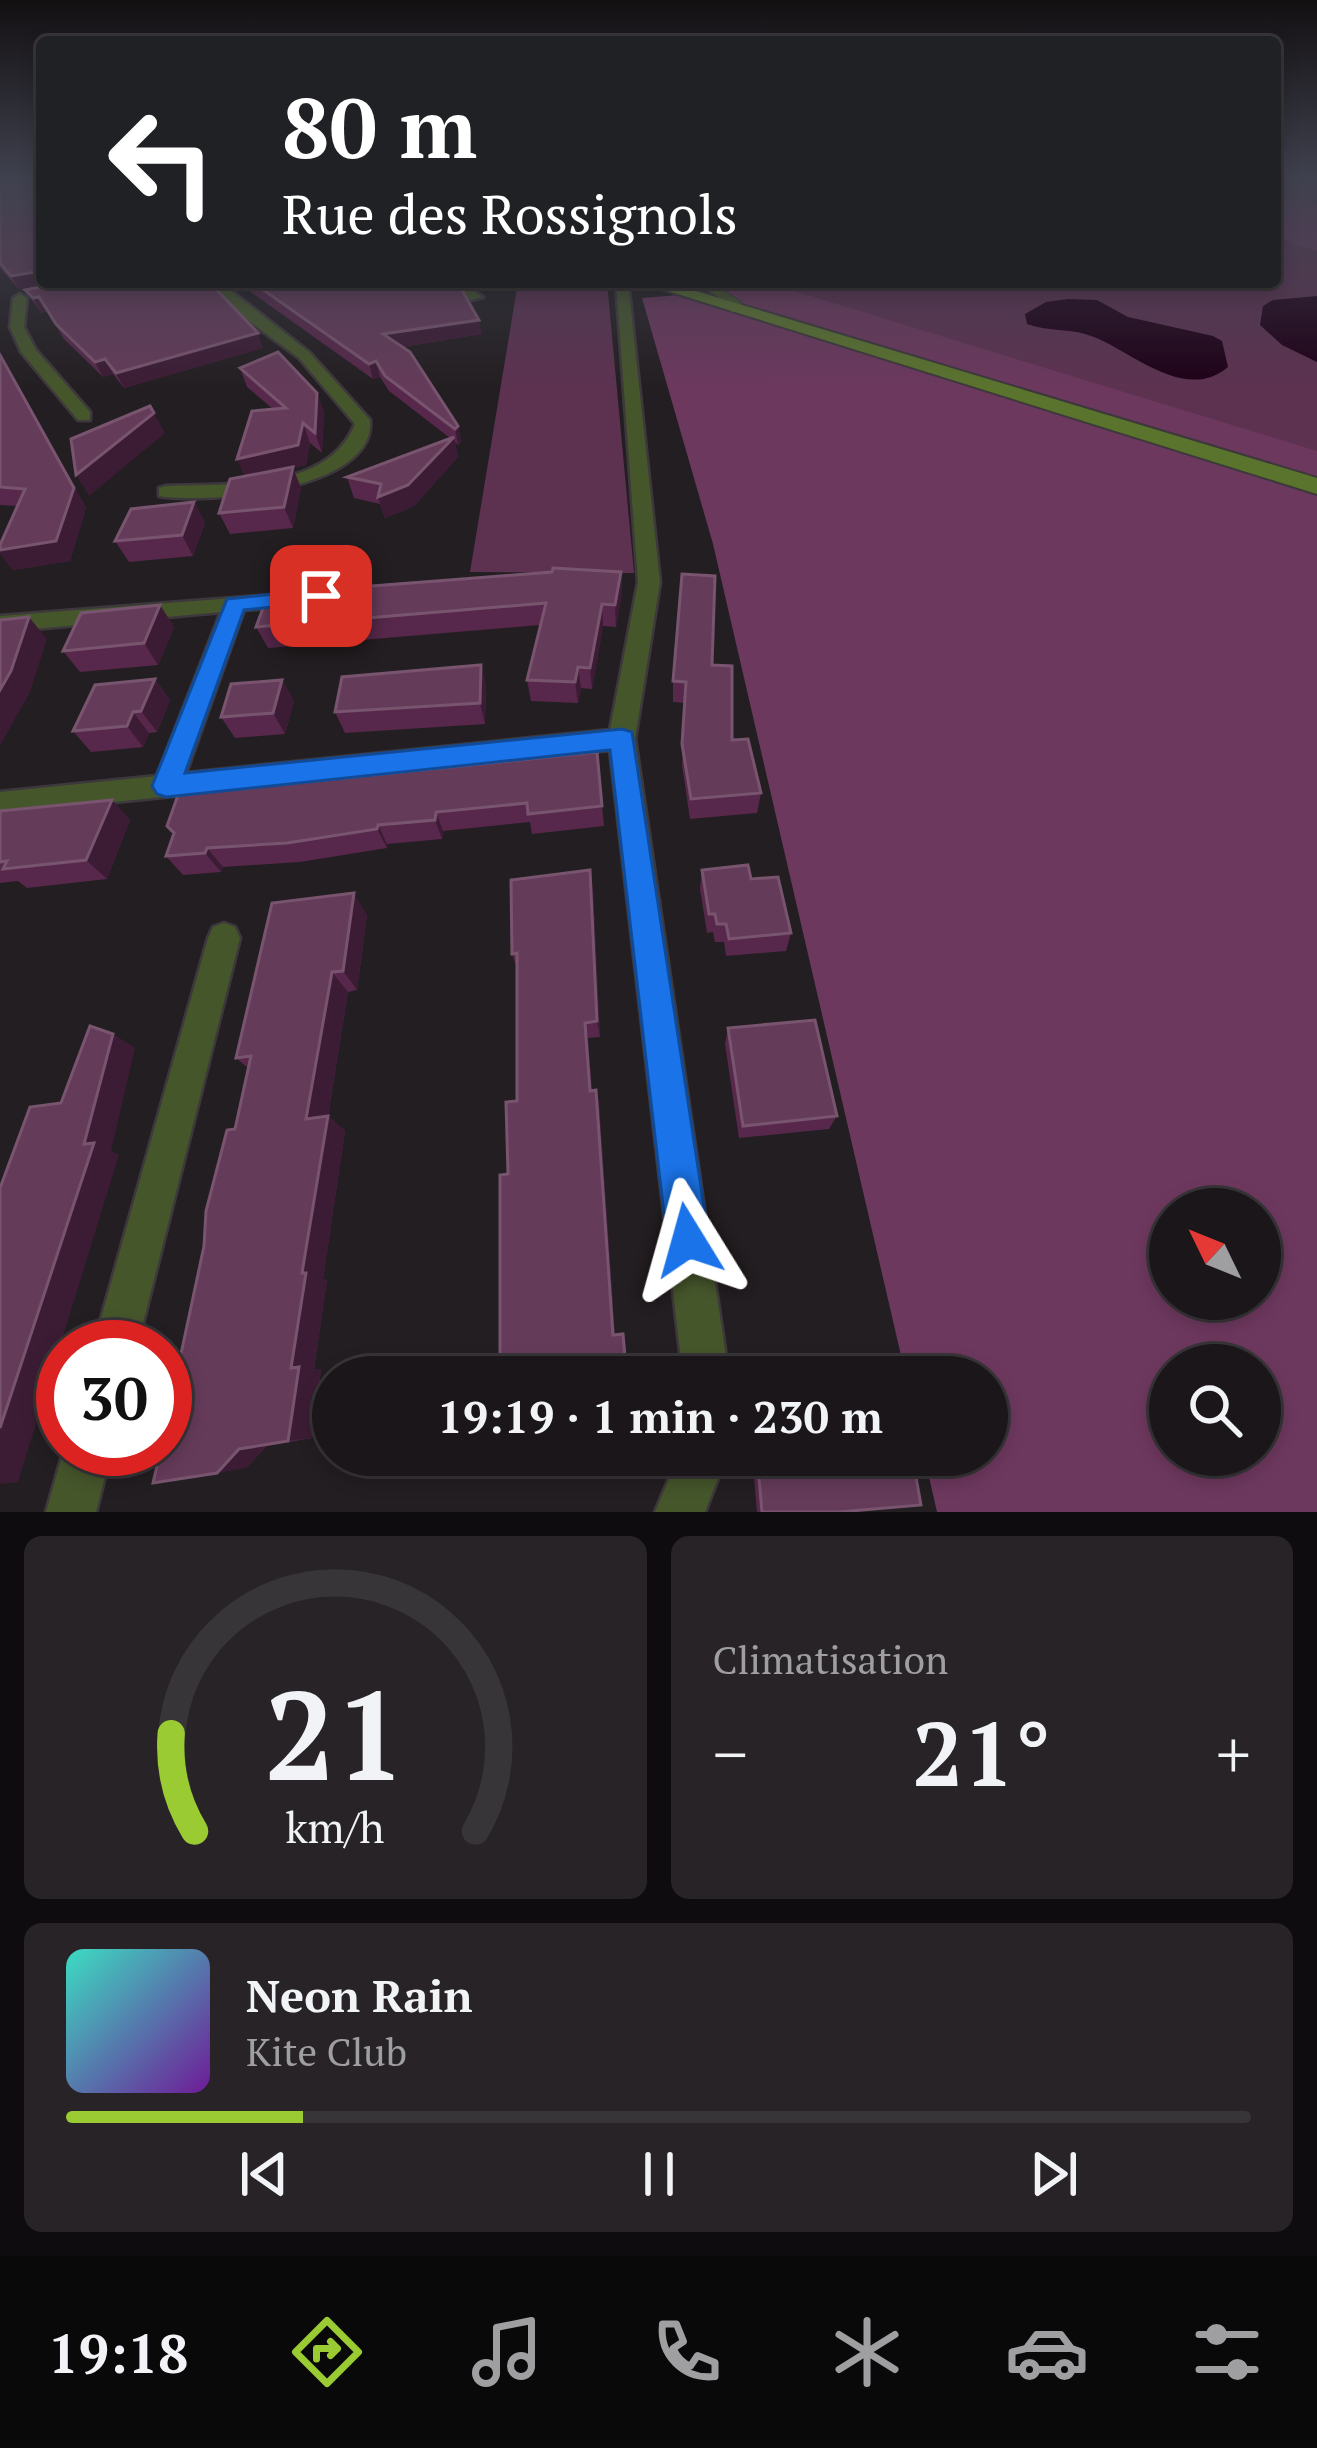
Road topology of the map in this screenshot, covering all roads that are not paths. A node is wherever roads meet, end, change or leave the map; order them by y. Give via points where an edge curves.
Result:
1 (218, 288) edge
2 (462, 288) edge
3 (620, 288) edge
4 (674, 288) edge
5 (712, 288) edge
6 (40, 294) edge
7 (476, 296) dead end
8 (20, 298) junction
9 (0, 301) edge
10 (733, 308) junction
11 (84, 416) dead end
12 (1317, 486) edge
13 (166, 492) dead end
14 (408, 589) edge
15 (235, 604) junction
16 (0, 624) edge
17 (622, 739) junction
18 (166, 786) junction
19 (0, 803) edge
20 (224, 938) dead end
21 (122, 1320) edge
22 (703, 1356) edge
23 (81, 1476) edge
24 (695, 1476) edge
25 (71, 1512) edge
26 (680, 1512) edge

1 - 13 street via 325,377 364,424 361,444 344,463 314,475
2 - 7 street
3 - 17 street via 649,582
4 - 10 street
5 - 10 lane
6 - 8 street
8 - 9 street
8 - 11 street via 16,327 29,352
10 - 12 street
14 - 15 street
15 - 16 street
15 - 18 street
17 - 18 street
17 - 22 street
18 - 19 street
20 - 21 street
23 - 25 street
24 - 26 street

